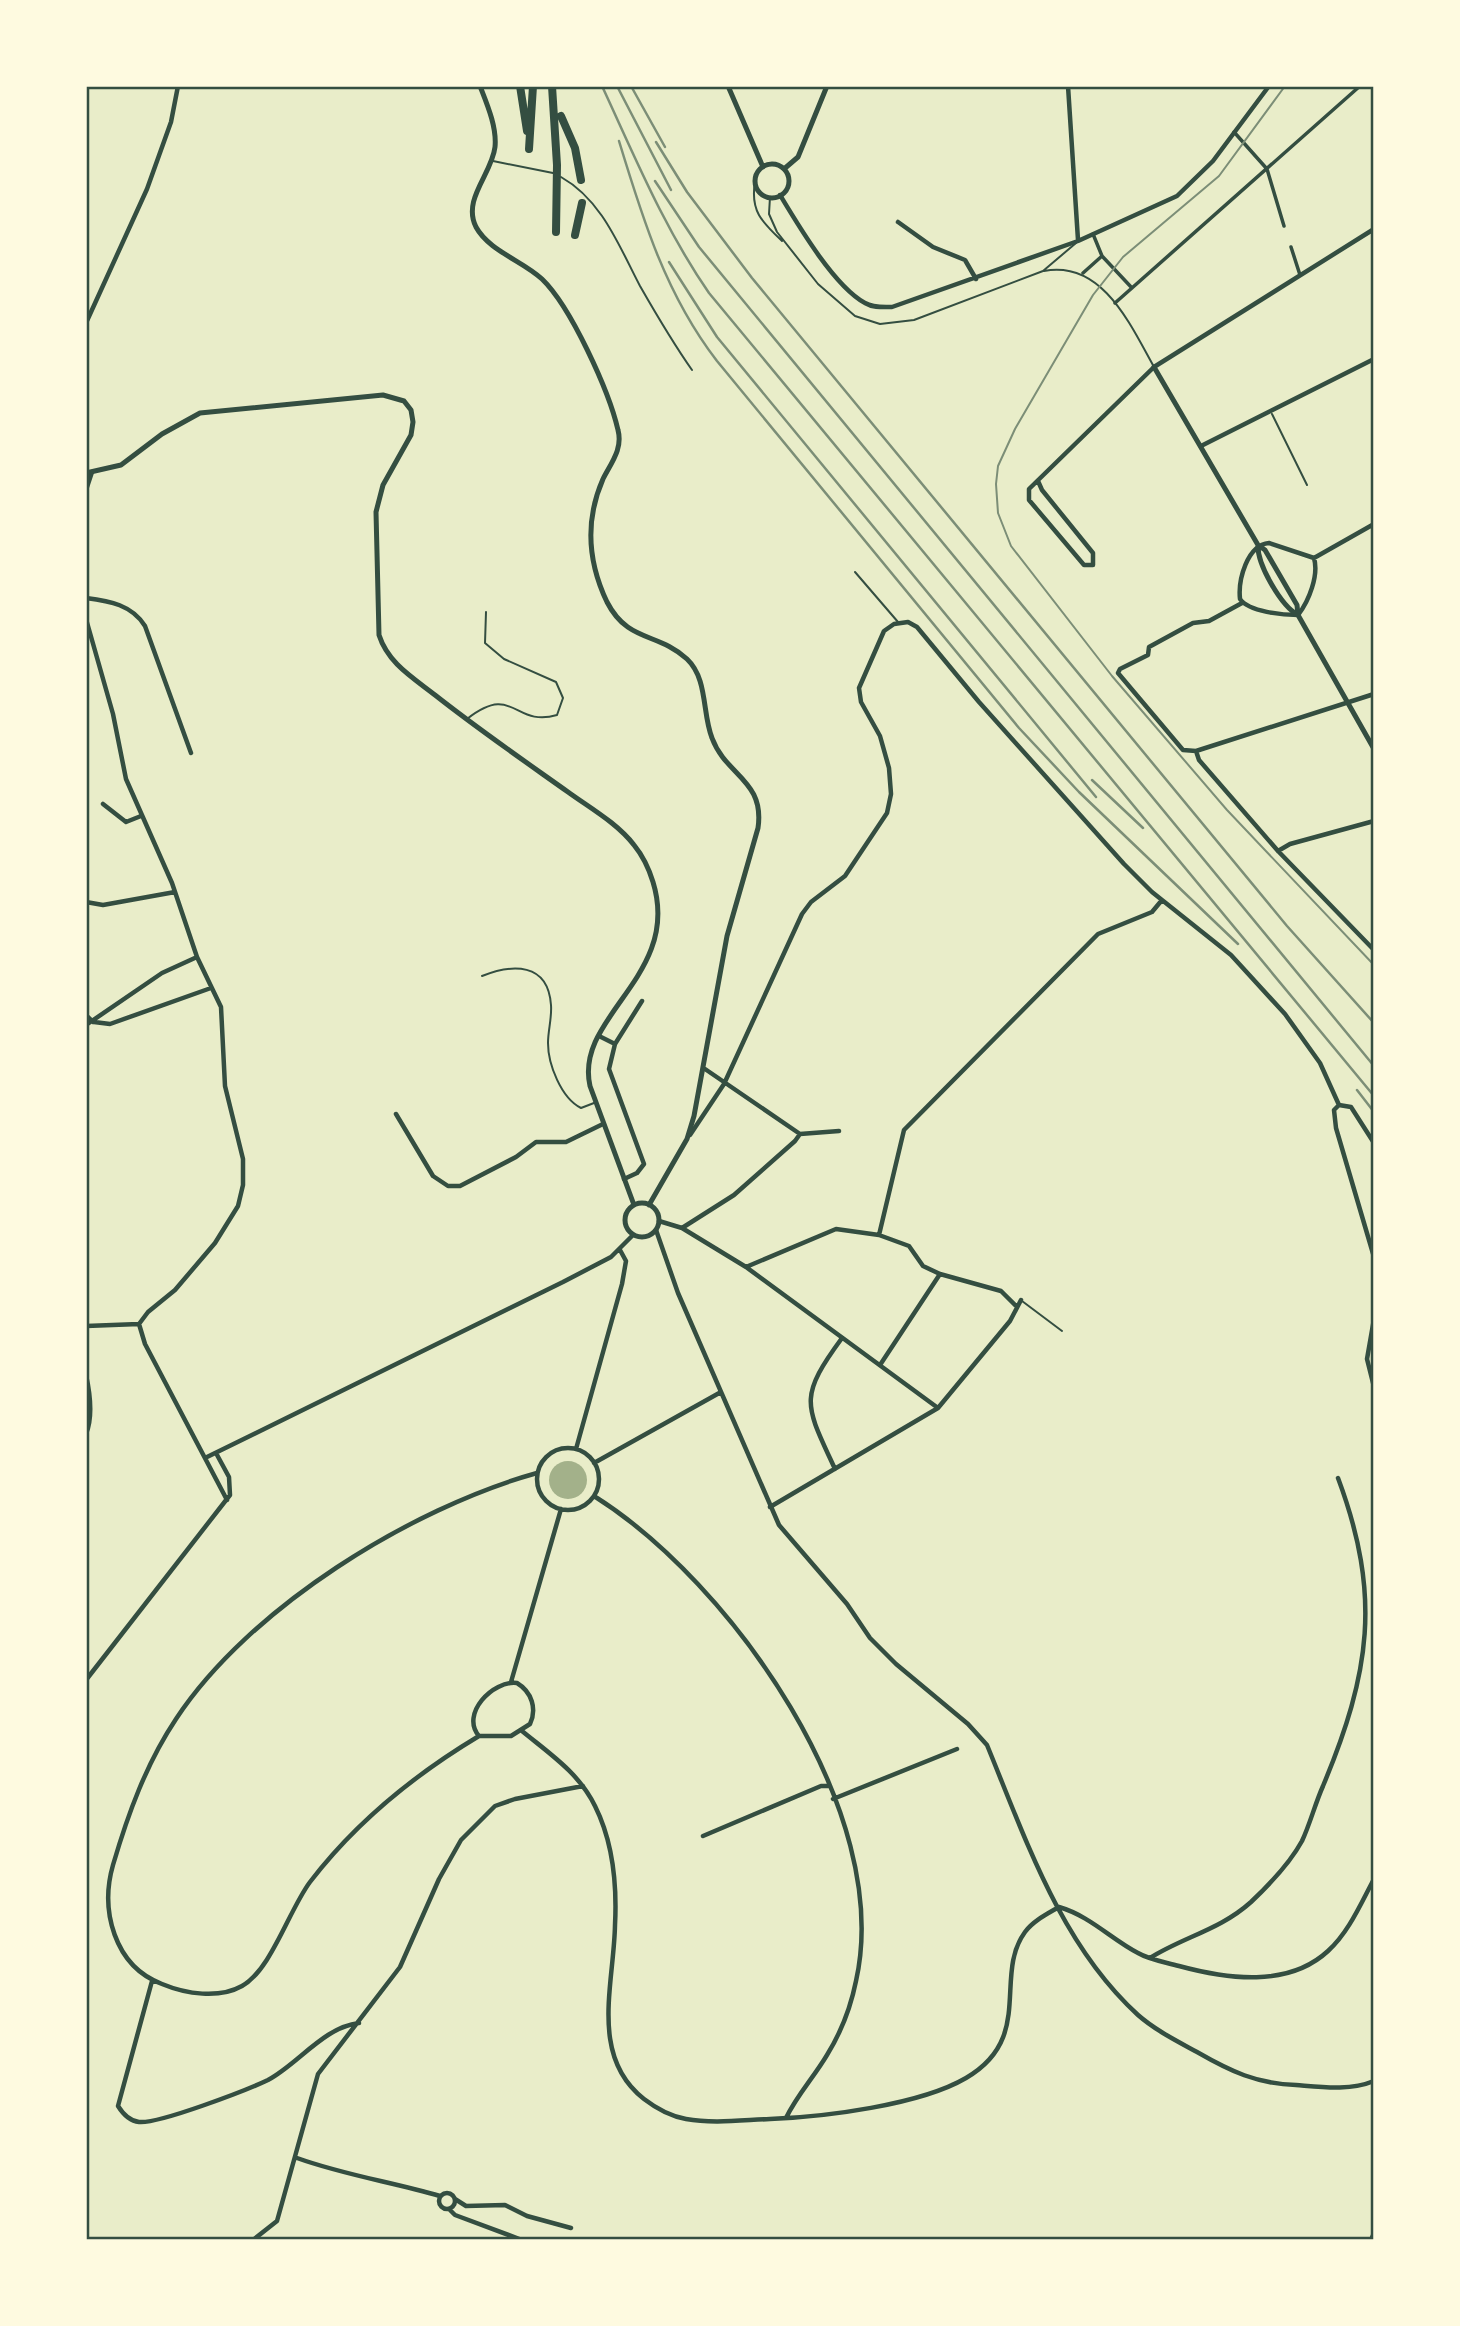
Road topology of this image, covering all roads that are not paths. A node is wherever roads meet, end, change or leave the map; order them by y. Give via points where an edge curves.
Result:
1 (178, 86) edge
2 (480, 86) edge
3 (520, 86) edge
4 (533, 86) edge
5 (552, 86) edge
6 (728, 86) edge
7 (827, 86) edge
8 (1068, 86) edge
9 (1269, 86) edge
10 (1360, 86) edge
11 (561, 116) dead end
12 (1234, 132) junction
13 (492, 160) junction
14 (763, 167) junction
15 (784, 169) junction
16 (1267, 169) junction
17 (581, 180) dead end
18 (755, 182) junction
19 (780, 195) junction
20 (770, 197) junction
21 (582, 203) dead end
22 (898, 222) dead end
23 (1284, 226) dead end
24 (1374, 229) edge
25 (556, 232) dead end
26 (1093, 232) junction
27 (575, 235) dead end
28 (1078, 241) junction
29 (785, 244) junction
30 (1291, 247) dead end
31 (1102, 256) junction
32 (1043, 271) junction
33 (1083, 273) junction
34 (1300, 277) junction
35 (976, 279) junction
36 (1132, 288) junction
37 (1115, 303) junction
38 (86, 323) edge
39 (1374, 359) edge
40 (1154, 367) junction
41 (692, 370) dead end
42 (1271, 412) junction
43 (1201, 446) junction
44 (89, 472) edge
45 (1038, 481) junction
46 (1307, 485) dead end
47 (86, 490) edge
48 (1374, 524) edge
49 (1258, 545) junction
50 (1314, 558) junction
51 (855, 572) dead end
52 (86, 598) edge
53 (1242, 603) junction
54 (486, 612) dead end
55 (1298, 615) junction
56 (86, 619) edge
57 (899, 624) junction
58 (1374, 694) edge
59 (1347, 702) junction
60 (466, 719) junction
61 (1374, 749) edge
62 (1196, 751) junction
63 (191, 753) dead end
64 (103, 804) dead end
65 (141, 816) junction
66 (1374, 821) edge
67 (1278, 851) junction
68 (175, 892) junction
69 (1162, 900) junction
70 (86, 902) edge
71 (1374, 950) edge
72 (197, 957) junction
73 (482, 976) dead end
74 (211, 988) junction
75 (642, 1001) dead end
76 (86, 1015) edge
77 (93, 1022) junction
78 (86, 1025) edge
79 (599, 1036) junction
80 (615, 1044) junction
81 (705, 1069) junction
82 (724, 1084) junction
83 (595, 1103) junction
84 (1339, 1105) junction
85 (396, 1114) dead end
86 (603, 1124) junction
87 (839, 1131) dead end
88 (800, 1134) junction
89 (687, 1139) junction
90 (1374, 1143) edge
91 (624, 1179) junction
92 (634, 1205) junction
93 (649, 1205) junction
94 (659, 1221) junction
95 (682, 1228) junction
96 (656, 1230) junction
97 (633, 1235) junction
98 (878, 1235) junction
99 (620, 1250) junction
100 (1374, 1257) edge
101 (746, 1267) junction
102 (940, 1274) junction
103 (1021, 1300) joint
104 (1017, 1307) junction
105 (1374, 1319) edge
106 (139, 1324) junction
107 (86, 1326) edge
108 (1062, 1331) dead end
109 (842, 1338) junction
110 (880, 1365) junction
111 (86, 1375) edge
112 (1374, 1387) edge
113 (720, 1392) junction
114 (938, 1408) junction
115 (86, 1434) edge
116 (576, 1449) junction
117 (216, 1453) junction
118 (207, 1457) junction
119 (594, 1463) junction
120 (835, 1469) junction
121 (537, 1474) junction
122 (1338, 1478) dead end
123 (594, 1496) junction
124 (227, 1500) junction
125 (770, 1507) junction
126 (561, 1509) junction
127 (86, 1680) edge
128 (511, 1682) junction
129 (522, 1731) junction
130 (479, 1736) junction
131 (957, 1749) dead end
132 (583, 1786) junction
133 (828, 1786) junction
134 (833, 1799) junction
135 (703, 1836) dead end
136 (1374, 1878) edge
137 (1059, 1907) junction
138 (1150, 1958) junction
139 (152, 1980) junction
140 (360, 2022) junction
141 (1374, 2081) edge
142 (786, 2118) junction
143 (297, 2158) junction
144 (440, 2196) junction
145 (455, 2199) junction
146 (449, 2209) junction
147 (571, 2228) dead end
148 (1374, 2233) edge
149 (253, 2240) edge
150 (522, 2240) edge
151 (1371, 2240) edge

1 - 38 street via 171,122 147,189
2 - 13 street via 495,134
3 - 4 highway via 529,147
5 - 25 highway
6 - 14 street
7 - 15 street via 798,157
8 - 28 street
9 - 12 street
10 - 16 street
11 - 17 highway via 575,148
12 - 16 street
12 - 26 street via 1196,180 1177,196
13 - 41 lane via 552,173 591,200
13 - 81 street via 474,199 477,228 543,280 561,303 618,429 617,454 591,518 591,548 603,592 626,628 677,652 693,666 712,740 750,786 757,802 758,828 727,936
14 - 15 street via 776,164
14 - 18 street
15 - 19 street via 789,183
16 - 23 street
16 - 36 street
18 - 20 street via 760,192
18 - 29 lane via 756,214
19 - 20 street
19 - 35 street via 798,228 833,271 855,296 878,307 911,302
20 - 29 lane via 771,220
21 - 27 highway
22 - 35 street via 933,247 965,260
24 - 34 street
26 - 28 street
26 - 31 street
28 - 32 lane
28 - 35 street
29 - 32 lane via 829,296 855,316 880,324 914,320
30 - 34 street
31 - 33 street
31 - 36 street
32 - 33 lane
33 - 37 lane
34 - 40 street
36 - 37 street
37 - 40 lane
39 - 42 street
40 - 43 street
40 - 45 street
42 - 43 street
42 - 46 lane
43 - 49 street
44 - 47 street
44 - 60 street via 121,465 184,420 215,410 383,395 404,401 411,410 411,435 383,485 376,512 379,635 385,653 402,670
45 - 45 street via 1093,553 1093,565 1084,565 1029,500 1029,489
48 - 50 street
49 - 50 street via 1269,543
49 - 53 street via 1251,552 1240,592
49 - 55 street via 1297,605
50 - 55 street via 1309,594
51 - 57 lane
52 - 63 street via 127,607 137,614
53 - 55 street
53 - 62 street via 1172,634 1149,648 1148,655 1120,669 1119,677 1183,750
54 - 60 lane via 485,643 504,659 556,682 563,698 561,709 547,718 500,702 487,704
55 - 59 street
56 - 65 street via 126,779
57 - 69 street via 917,627 1124,864
57 - 82 street via 884,631 859,688 885,752 891,794 887,813 845,876 802,914
58 - 59 street
59 - 61 street
59 - 62 street
60 - 79 street via 621,830 647,867 656,896 654,946
62 - 67 street
64 - 65 street via 126,822
65 - 68 street
66 - 67 street
67 - 71 street
68 - 70 street via 103,905
68 - 72 street
69 - 84 street via 1224,948 1285,1014 1320,1063
69 - 98 street via 1152,912 1098,934 904,1130
72 - 74 street
72 - 77 street via 162,973
73 - 83 lane via 526,968 543,983 552,1007 548,1042 552,1066 573,1104 581,1108
74 - 77 street via 110,1024
74 - 106 street via 222,1016 225,1086 243,1159 243,1185 238,1206 215,1242 176,1290
75 - 80 street
76 - 77 street
77 - 78 street
79 - 80 street
79 - 83 street via 587,1069
80 - 91 street via 609,1069 613,1086 644,1164
81 - 82 street
81 - 89 street
82 - 88 street
82 - 89 street
83 - 86 street
84 - 90 street via 1351,1107
84 - 100 street via 1334,1110 1336,1128
85 - 86 street via 433,1176 448,1186 460,1186 536,1142 566,1142
86 - 91 street
87 - 88 street
88 - 95 street via 734,1195
89 - 93 street
91 - 92 street
92 - 93 street
92 - 97 street via 625,1218
93 - 94 street
94 - 95 street
94 - 96 street
95 - 101 street
96 - 97 street via 646,1236
96 - 113 street
97 - 99 street
98 - 101 street via 836,1229
98 - 102 street via 900,1240 923,1266
99 - 116 street via 626,1261 622,1284
99 - 117 street
101 - 109 street
102 - 104 street via 1001,1292
102 - 110 street
103 - 104 street
103 - 108 lane
104 - 114 street
105 - 112 street via 1367,1365
106 - 107 street
106 - 118 street via 145,1344
109 - 110 street
109 - 120 street via 817,1372 810,1407
110 - 114 street
111 - 115 street via 90,1391
113 - 119 street
113 - 125 street
114 - 120 street
116 - 119 street
116 - 121 street via 554,1451 540,1464
117 - 118 street
117 - 124 street via 229,1477
118 - 124 street
119 - 123 street via 599,1479
120 - 125 street
121 - 126 street via 545,1500
121 - 139 street via 502,1483 425,1515 365,1549 270,1617 177,1716 141,1782 107,1884 108,1916 117,1944
122 - 138 street via 1353,1516 1367,1617 1345,1736 1303,1838 1275,1875 1220,1926
123 - 126 street via 580,1507
123 - 133 street via 642,1531 709,1594 774,1681
124 - 127 street
125 - 137 street via 790,1540 870,1637 987,1745
126 - 128 street
128 - 129 street via 523,1687 533,1702 532,1719
128 - 130 street via 478,1704 474,1721
129 - 130 street via 503,1737
129 - 132 street via 565,1765
130 - 139 street via 409,1781 330,1857 242,1986 210,1994
131 - 134 street
132 - 140 street via 506,1802 468,1830 439,1879 400,1967
132 - 142 street via 599,1814 614,1876 608,2023 610,2047 620,2074 648,2103 677,2117 717,2121
133 - 134 street
133 - 135 street
134 - 142 street via 862,1904 860,1960 853,1994 834,2042
136 - 138 street via 1335,1944 1297,1970 1263,1977 1232,1976
137 - 138 street
137 - 141 street via 1087,1960 1138,2015 1226,2069 1271,2084 1351,2087
137 - 142 street via 1034,1923 1020,1940 1006,2028 992,2055 974,2073 912,2097
139 - 140 street via 118,2106 129,2119 140,2122 268,2080 344,2026
140 - 143 street via 318,2074
143 - 144 street via 340,2174
143 - 149 street via 277,2221
144 - 145 street via 449,2193
144 - 146 street via 441,2206
145 - 146 street
145 - 147 street via 466,2206 505,2206
146 - 150 street
148 - 151 street

